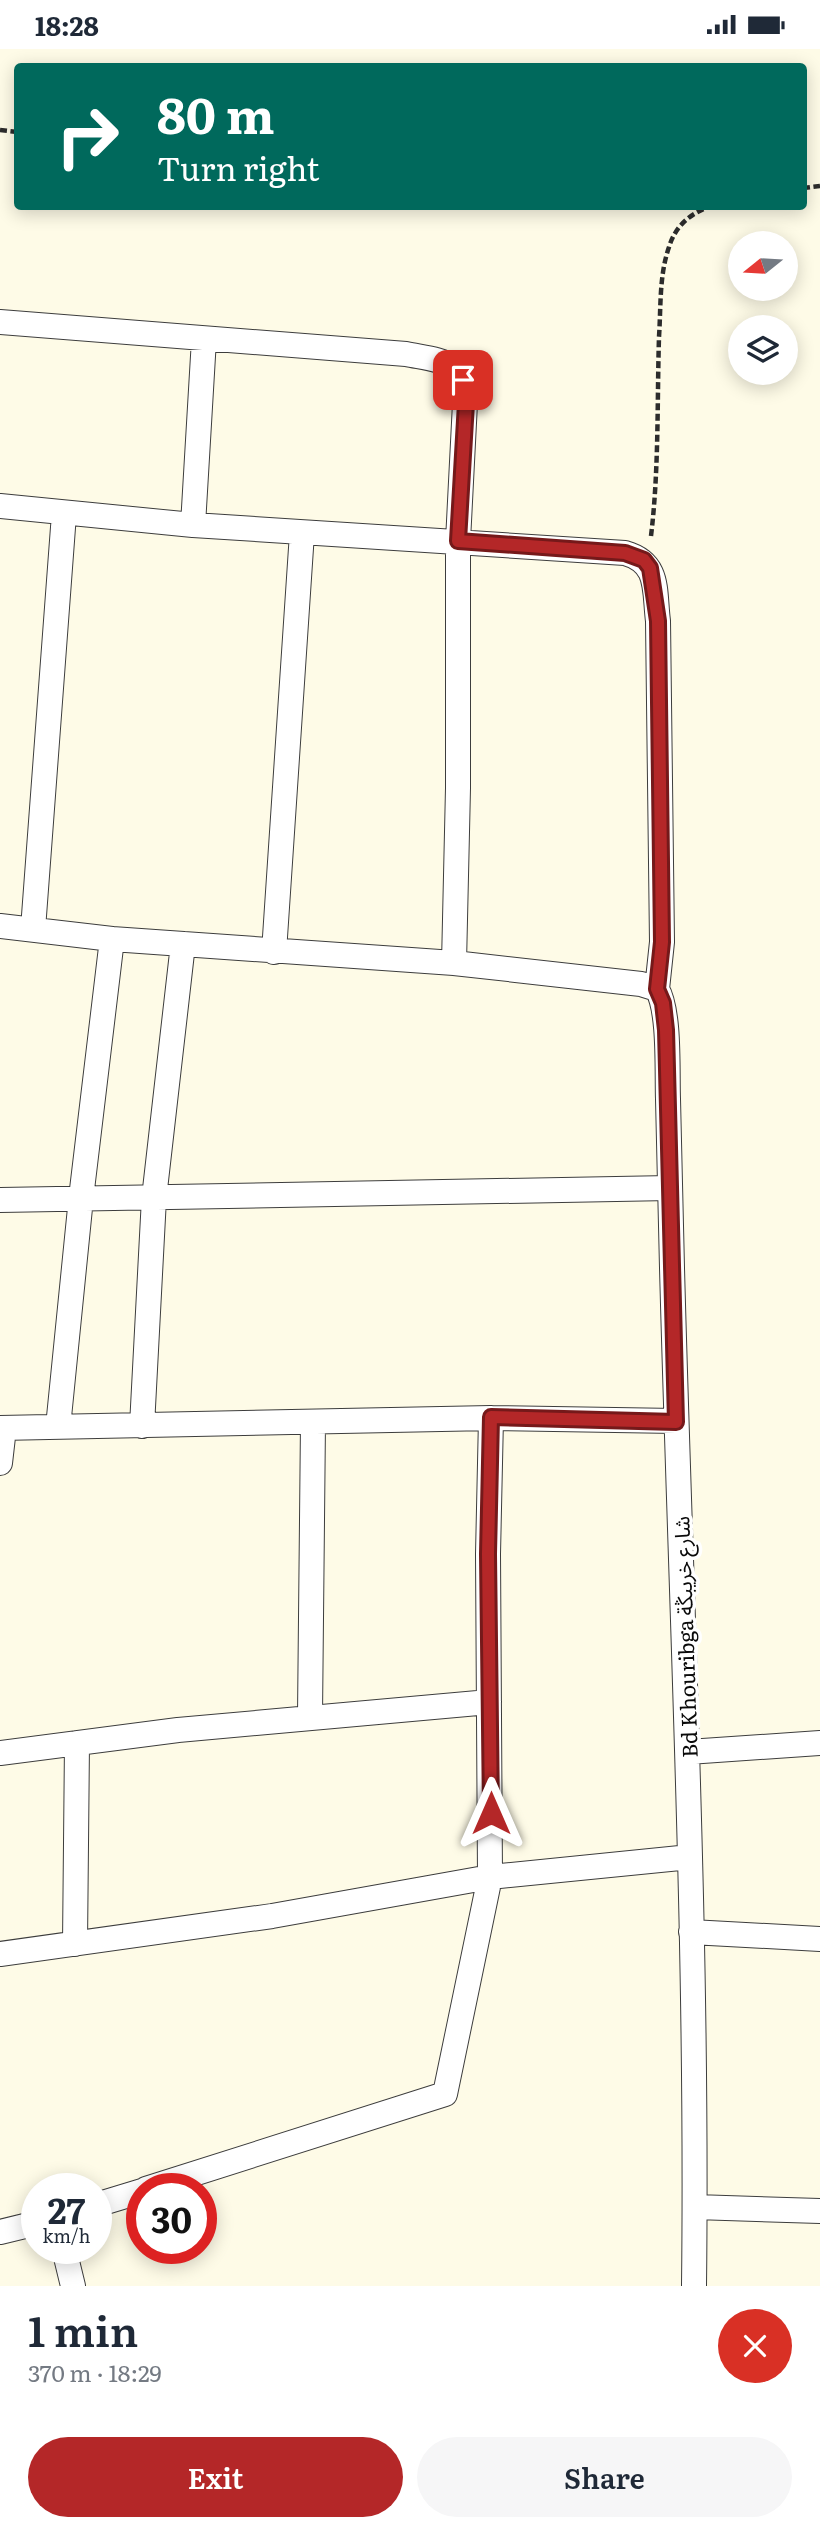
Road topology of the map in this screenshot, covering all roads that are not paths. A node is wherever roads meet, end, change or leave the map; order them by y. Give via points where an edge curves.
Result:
1 (0, 322) edge
2 (204, 339) junction
3 (0, 506) edge
4 (64, 514) junction
5 (194, 525) junction
6 (302, 533) junction
7 (458, 541) junction
8 (0, 926) edge
9 (33, 929) junction
10 (112, 939) junction
11 (183, 944) junction
12 (274, 952) junction
13 (454, 963) junction
14 (657, 989) junction
15 (670, 1188) junction
16 (81, 1198) junction
17 (154, 1198) junction
18 (0, 1201) edge
19 (491, 1417) junction
20 (313, 1422) junction
21 (676, 1422) junction
22 (142, 1426) junction
23 (58, 1427) junction
24 (2, 1428) edge
25 (0, 1463) edge
26 (489, 1702) junction
27 (310, 1716) junction
28 (77, 1743) junction
29 (820, 1743) edge
30 (688, 1752) junction
31 (0, 1753) edge
32 (690, 1857) junction
33 (490, 1877) junction
34 (691, 1932) junction
35 (820, 1939) edge
36 (75, 1944) junction
37 (0, 1954) edge
38 (197, 2173) edge
39 (695, 2207) junction
40 (820, 2211) edge
41 (21, 2227) edge
42 (0, 2232) edge
43 (68, 2264) edge
44 (73, 2286) edge
45 (694, 2286) edge

1 - 2 street
2 - 5 street
2 - 7 street via 405,354 455,368 463,380 466,403
3 - 4 street
4 - 5 street
4 - 9 street
5 - 6 street
6 - 7 street
6 - 12 street
7 - 13 street
7 - 14 street, Bd Khouribga شارع خريبڭة via 625,553 647,564 658,634 662,942
8 - 9 street
9 - 10 street
10 - 11 street
10 - 16 street
11 - 12 street
11 - 17 street
12 - 13 street
13 - 14 street
14 - 15 street, Bd Khouribga شارع خريبڭة via 666,1030
15 - 17 street
15 - 21 street, Bd Khouribga شارع خريبڭة
16 - 17 street
16 - 18 street
16 - 23 street
17 - 22 street
19 - 20 street
19 - 21 street
19 - 26 street
20 - 22 street
20 - 27 street
21 - 30 street, Bd Khouribga شارع خريبڭة
22 - 23 street
23 - 24 street
24 - 25 street
26 - 27 street
26 - 33 street
27 - 28 street
28 - 31 street
28 - 36 street
29 - 30 street
30 - 32 street, Bd Khouribga شارع خريبڭة
32 - 33 street
32 - 34 street, Bd Khouribga شارع خريبڭة
33 - 36 street via 272,1916
33 - 38 street via 445,2094
34 - 35 street
34 - 39 street, Bd Khouribga شارع خريبڭة
36 - 37 street
39 - 40 street
39 - 45 street, Bd Khouribga شارع خريبڭة
41 - 42 street
43 - 44 street

